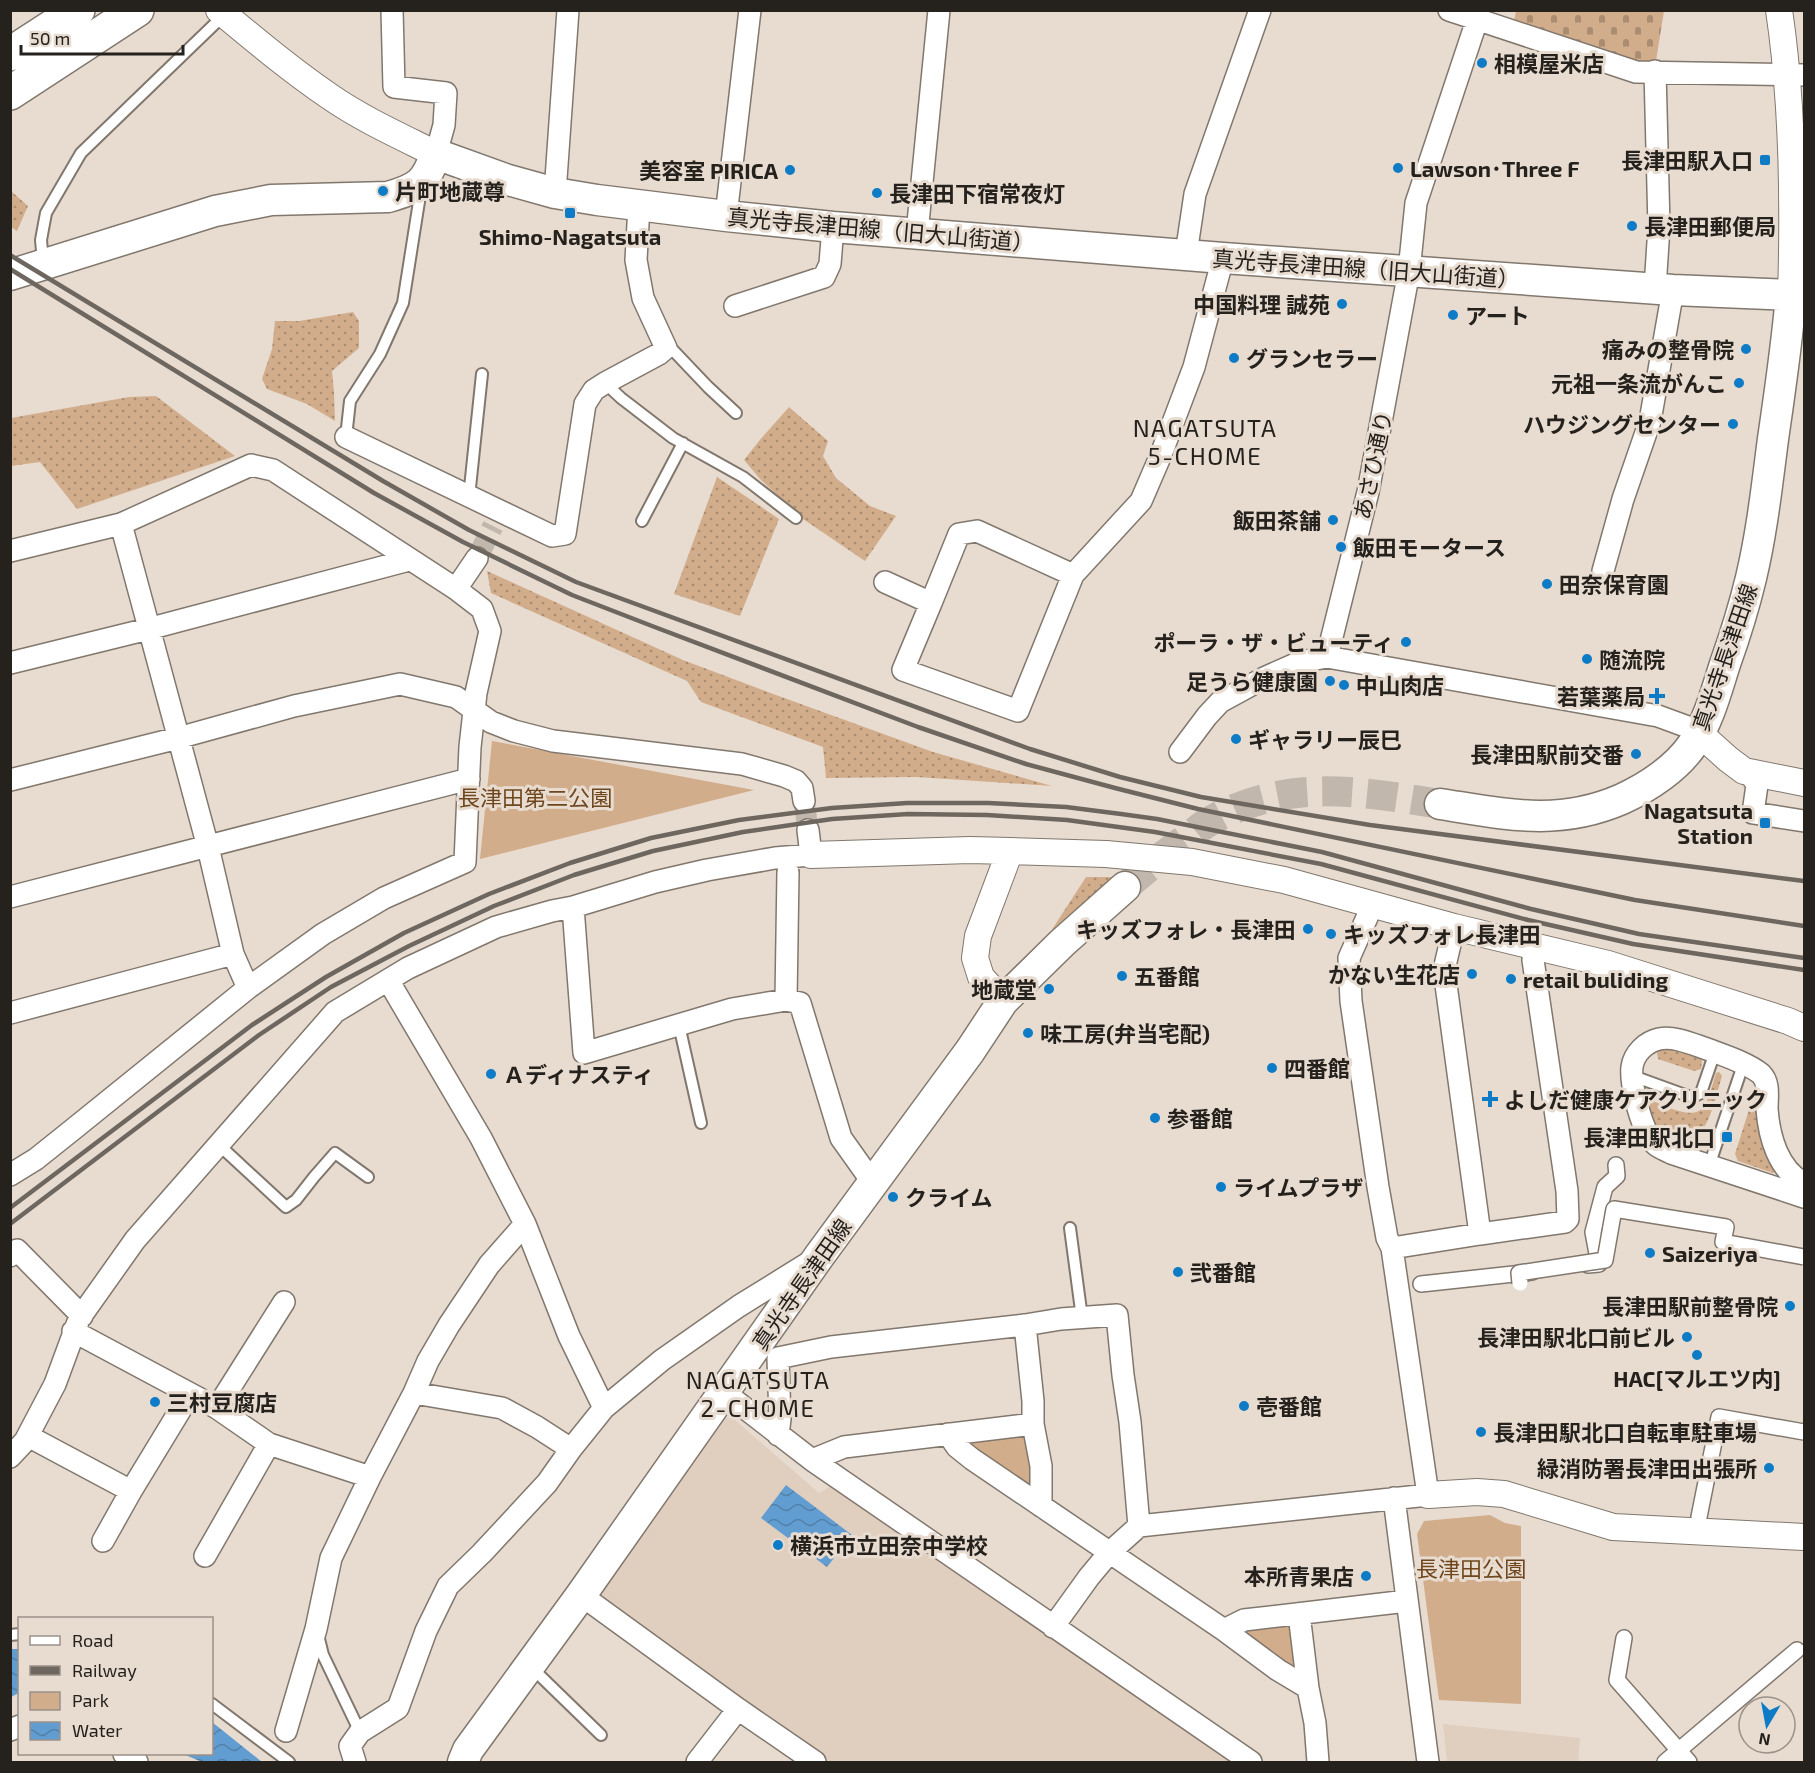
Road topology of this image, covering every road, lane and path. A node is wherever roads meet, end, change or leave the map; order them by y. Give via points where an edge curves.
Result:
1 (78, 10) edge
2 (137, 10) edge
3 (392, 10) edge
4 (568, 10) edge
5 (750, 10) edge
6 (939, 10) edge
7 (1260, 10) edge
8 (1449, 10) edge
9 (1779, 10) edge
10 (222, 13) edge
11 (1477, 20) junction
12 (10, 54) edge
13 (1655, 71) junction
14 (1796, 75) edge
15 (10, 93) edge
16 (436, 154) junction
17 (422, 183) junction
18 (555, 193) junction
19 (639, 206) junction
20 (726, 216) junction
21 (833, 227) junction
22 (917, 234) junction
23 (1186, 254) junction
24 (1223, 258) junction
25 (43, 265) junction
26 (1409, 271) junction
27 (10, 275) edge
28 (1664, 289) junction
29 (1798, 296) edge
30 (735, 306) dead end
31 (669, 346) dead end
32 (482, 374) dead end
33 (605, 383) junction
34 (736, 413) dead end
35 (346, 437) joint
36 (683, 443) junction
37 (469, 497) junction
38 (796, 518) dead end
39 (642, 521) dead end
40 (121, 524) junction
41 (10, 551) edge
42 (477, 558) tunnel mouth
43 (409, 560) junction
44 (1603, 571) dead end
45 (1073, 575) junction
46 (885, 582) dead end
47 (456, 589) junction
48 (931, 603) junction
49 (148, 629) junction
50 (1327, 657) junction
51 (10, 663) edge
52 (475, 711) junction
53 (1699, 733) junction
54 (178, 738) junction
55 (1180, 752) dead end
56 (1744, 771) junction
57 (469, 779) junction
58 (10, 780) edge
59 (1804, 783) edge
60 (804, 801) tunnel mouth
61 (1440, 804) tunnel mouth
62 (1804, 821) edge
63 (810, 843) joint
64 (208, 847) junction
65 (1011, 851) junction
66 (788, 872) dead end
67 (1125, 887) tunnel mouth
68 (10, 897) edge
69 (1373, 904) junction
70 (573, 907) junction
71 (1454, 927) junction
72 (1534, 946) junction
73 (233, 954) junction
74 (388, 980) junction
75 (248, 988) junction
76 (786, 1000) junction
77 (1003, 1001) junction
78 (10, 1013) edge
79 (679, 1025) junction
80 (1804, 1028) edge
81 (1715, 1052) junction
82 (1743, 1065) junction
83 (1633, 1076) junction
84 (701, 1123) dead end
85 (218, 1144) junction
86 (1616, 1165) dead end
87 (1709, 1166) junction
88 (10, 1175) edge
89 (368, 1177) dead end
90 (873, 1183) junction
91 (1804, 1183) edge
92 (1804, 1197) edge
93 (525, 1224) junction
94 (1070, 1228) dead end
95 (1480, 1234) junction
96 (1392, 1248) junction
97 (820, 1255) junction
98 (10, 1256) edge
99 (1804, 1257) edge
100 (1520, 1283) dead end
101 (1422, 1284) dead end
102 (284, 1302) dead end
103 (1082, 1318) junction
104 (77, 1323) junction
105 (1025, 1325) junction
106 (724, 1392) junction
107 (414, 1393) junction
108 (190, 1394) junction
109 (217, 1408) junction
110 (604, 1408) junction
111 (1033, 1424) junction
112 (1804, 1432) edge
113 (948, 1434) junction
114 (778, 1435) junction
115 (28, 1436) junction
116 (268, 1444) junction
117 (571, 1449) junction
118 (10, 1457) edge
119 (812, 1460) junction
120 (370, 1477) junction
121 (130, 1491) junction
122 (1428, 1495) junction
123 (1394, 1498) junction
124 (1041, 1506) junction
125 (1700, 1517) dead end
126 (1139, 1526) junction
127 (1804, 1537) edge
128 (103, 1540) dead end
129 (1109, 1553) junction
130 (205, 1556) dead end
131 (581, 1594) junction
132 (1407, 1601) junction
133 (1299, 1614) junction
134 (1053, 1627) junction
135 (316, 1629) junction
136 (1224, 1630) junction
137 (1624, 1638) dead end
138 (1797, 1650) dead end
139 (529, 1665) junction
140 (1308, 1688) junction
141 (213, 1705) edge
142 (738, 1709) junction
143 (286, 1731) dead end
144 (360, 1732) junction
145 (601, 1735) dead end
146 (1684, 1757) edge
147 (704, 1760) edge
148 (807, 1760) edge
149 (289, 1762) edge
150 (355, 1762) edge
151 (463, 1762) edge
152 (1251, 1762) edge
153 (1318, 1762) edge
154 (1428, 1762) edge
155 (1665, 1762) edge

1 - 12 highway
2 - 15 highway
3 - 16 street via 394,87 446,93 444,124
4 - 18 street
5 - 20 street
6 - 22 street
7 - 23 street via 1195,194
8 - 11 street
9 - 14 street
10 - 16 street via 331,98
10 - 25 lane via 81,153 46,213 41,240
11 - 13 street via 1636,72
11 - 26 street, あさひ通り via 1416,203
13 - 14 street
13 - 28 street
14 - 29 street via 1791,148 1792,257
16 - 17 main road
16 - 18 main road, 真光寺長津田線（旧大山街道）
17 - 25 main road via 388,197 271,200 215,211
17 - 35 lane via 403,303 380,354 350,401
18 - 19 main road, 真光寺長津田線（旧大山街道）
19 - 20 main road, 真光寺長津田線（旧大山街道）
19 - 33 street via 636,260 643,298 666,348
20 - 21 main road, 真光寺長津田線（旧大山街道）
21 - 22 main road, 真光寺長津田線（旧大山街道）
21 - 30 street via 830,264 824,277
22 - 23 main road, 真光寺長津田線（旧大山街道）
23 - 24 main road, 真光寺長津田線（旧大山街道）
24 - 26 main road, 真光寺長津田線（旧大山街道）
24 - 45 street via 1194,367 1141,501
25 - 27 main road
26 - 28 main road, 真光寺長津田線（旧大山街道）
26 - 50 street, あさひ通り via 1368,492
28 - 29 main road, 真光寺長津田線（旧大山街道）
28 - 44 street via 1650,421
29 - 53 main road, 真光寺長津田線 via 1788,337 1751,579
31 - 34 lane
32 - 37 lane
33 - 36 lane
33 - 37 street via 594,390 585,404 565,534 552,536 496,519
35 - 37 street
36 - 38 lane via 743,477
36 - 39 lane
40 - 41 street
40 - 43 street via 251,465 273,470
40 - 49 street
42 - 47 street
43 - 47 street
43 - 49 street
45 - 48 street via 977,531 960,534
45 - 48 street via 1018,711 903,670
46 - 48 street
47 - 52 street via 482,609 490,631
49 - 51 street
49 - 54 street
50 - 53 street via 1658,717
50 - 55 street via 1291,666 1220,702
52 - 54 street via 456,697 400,684 294,706
52 - 57 street
52 - 60 street via 506,728 553,741 742,764 796,781
53 - 56 street
53 - 61 main road, 真光寺長津田線 via 1687,752 1657,778 1598,808 1543,817
54 - 58 street
54 - 64 street
56 - 59 street
56 - 62 street via 1757,785 1753,813
57 - 64 street
57 - 75 street via 465,862 384,898 323,934
63 - 65 street
63 - 70 street via 775,858 655,882
64 - 68 street
64 - 73 street
65 - 69 street via 1192,862 1284,880
65 - 77 street via 978,936 975,958 981,977
66 - 76 street
67 - 77 main road, 真光寺長津田線
69 - 71 street
69 - 96 street via 1350,958 1351,1001 1380,1197
70 - 74 street via 496,927
70 - 79 street via 584,1053
71 - 72 street
71 - 95 street via 1444,970
72 - 80 street via 1608,963
72 - 95 street via 1568,1219
73 - 75 street
73 - 78 street
74 - 85 street via 334,1012
74 - 93 street via 481,1138
75 - 88 street via 36,1159
76 - 79 street via 732,1009
76 - 90 street via 800,1003 842,1138
77 - 90 main road, 真光寺長津田線
79 - 84 lane
81 - 82 street
81 - 83 street via 1673,1039 1654,1040 1634,1059
81 - 83 lane via 1701,1094 1695,1096
82 - 87 lane
82 - 91 street via 1766,1081 1767,1110 1777,1154
83 - 87 street via 1639,1116 1655,1144
85 - 89 lane via 286,1207 335,1153
85 - 104 street via 135,1240
86 - 101 street via 1617,1176 1605,1187 1593,1232 1599,1264
87 - 92 street
90 - 97 main road, 真光寺長津田線
93 - 107 street via 489,1265 449,1324
93 - 110 street via 568,1336
94 - 103 lane
95 - 96 street
96 - 122 street
97 - 106 main road, 真光寺長津田線
97 - 110 street via 662,1360
98 - 104 street via 17,1250
99 - 100 street, bridge via 1723,1242 1726,1227 1614,1209 1605,1260 1519,1273
102 - 109 street
103 - 105 street
103 - 126 street via 1117,1315
104 - 108 street
104 - 115 street via 55,1384
105 - 111 street
105 - 114 street via 831,1347 778,1358
106 - 114 street
106 - 131 main road, 真光寺長津田線
107 - 117 street via 502,1408
107 - 120 street
108 - 109 street
108 - 121 street
109 - 116 street
110 - 117 street
111 - 113 street
111 - 124 street via 1041,1466
112 - 125 street via 1719,1417
113 - 119 street via 844,1447
113 - 124 street via 972,1459
114 - 119 street
115 - 118 street
115 - 121 street
116 - 120 street
116 - 130 street
117 - 144 street via 547,1484 448,1586 426,1631 398,1708
119 - 134 street
120 - 135 street via 332,1558
121 - 128 street
122 - 123 street
122 - 127 street via 1504,1494 1613,1527
123 - 126 street
123 - 132 street
124 - 129 street
126 - 129 street
129 - 134 street
129 - 136 street
131 - 139 main road, 真光寺長津田線
131 - 142 street
132 - 133 street
132 - 154 street
133 - 136 street via 1244,1620
133 - 140 street
134 - 152 street
135 - 143 street
135 - 144 lane via 323,1655
136 - 140 street
137 - 146 street via 1617,1680
138 - 146 street
139 - 145 lane
139 - 151 main road, 真光寺長津田線
140 - 153 street
141 - 149 lane
142 - 147 street
142 - 148 street
144 - 150 street via 350,1746
146 - 155 street

